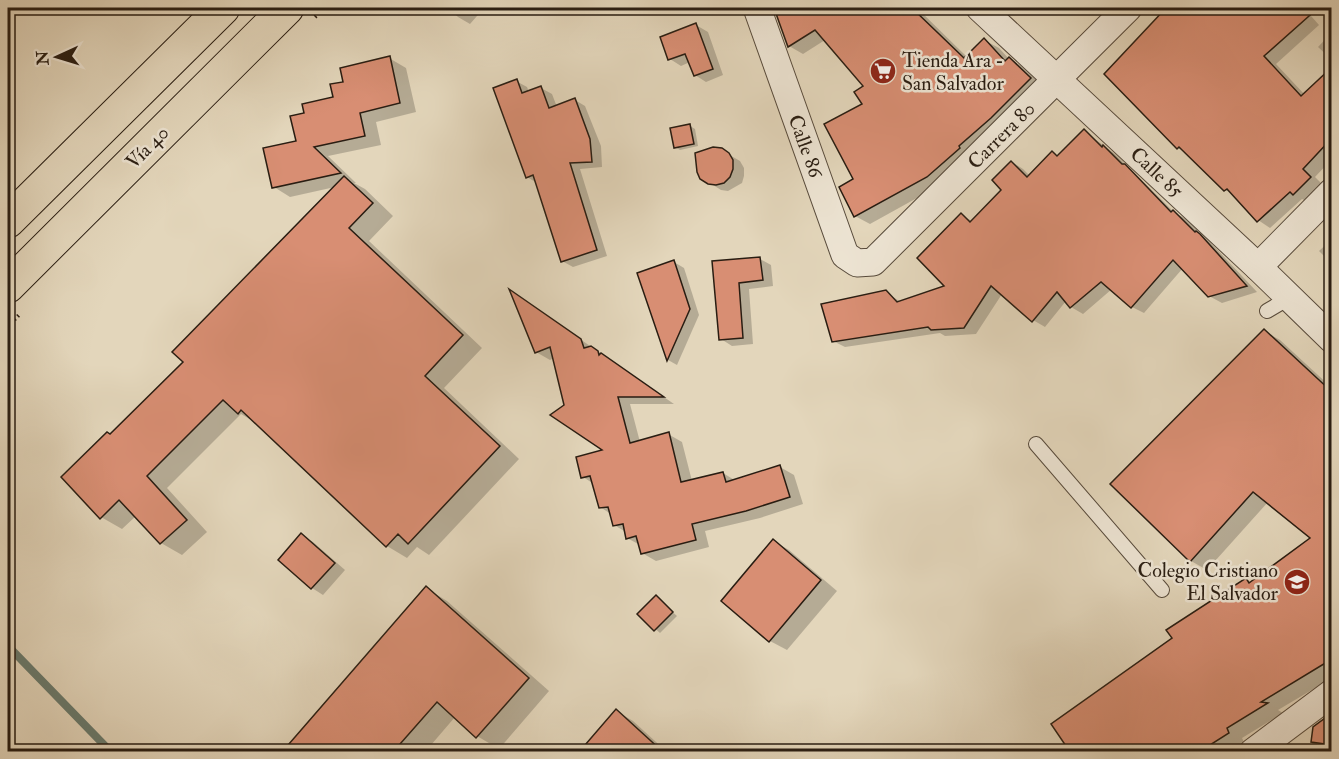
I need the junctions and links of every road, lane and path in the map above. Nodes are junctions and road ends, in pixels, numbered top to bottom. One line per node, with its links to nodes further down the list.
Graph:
1 (223, 8): 8 (highway)
2 (286, 8): 11 (highway, Vía 40)
3 (757, 8): 9 (street, Calle 86)
4 (980, 8): 6 (street, Calle 85)
5 (1128, 8): 6 (street, Carrera 80)
6 (1056, 79): 9 (street, Carrera 80); 10 (street, Calle 85)
7 (1332, 192): 10 (street)
8 (8, 221)
9 (873, 262)
10 (1258, 267): 12 (street, Calle 85)
11 (8, 286)
12 (1332, 339)
13 (1036, 444): 14 (lane)
14 (1162, 590)
15 (1332, 693): 16 (street)
16 (1253, 752)

